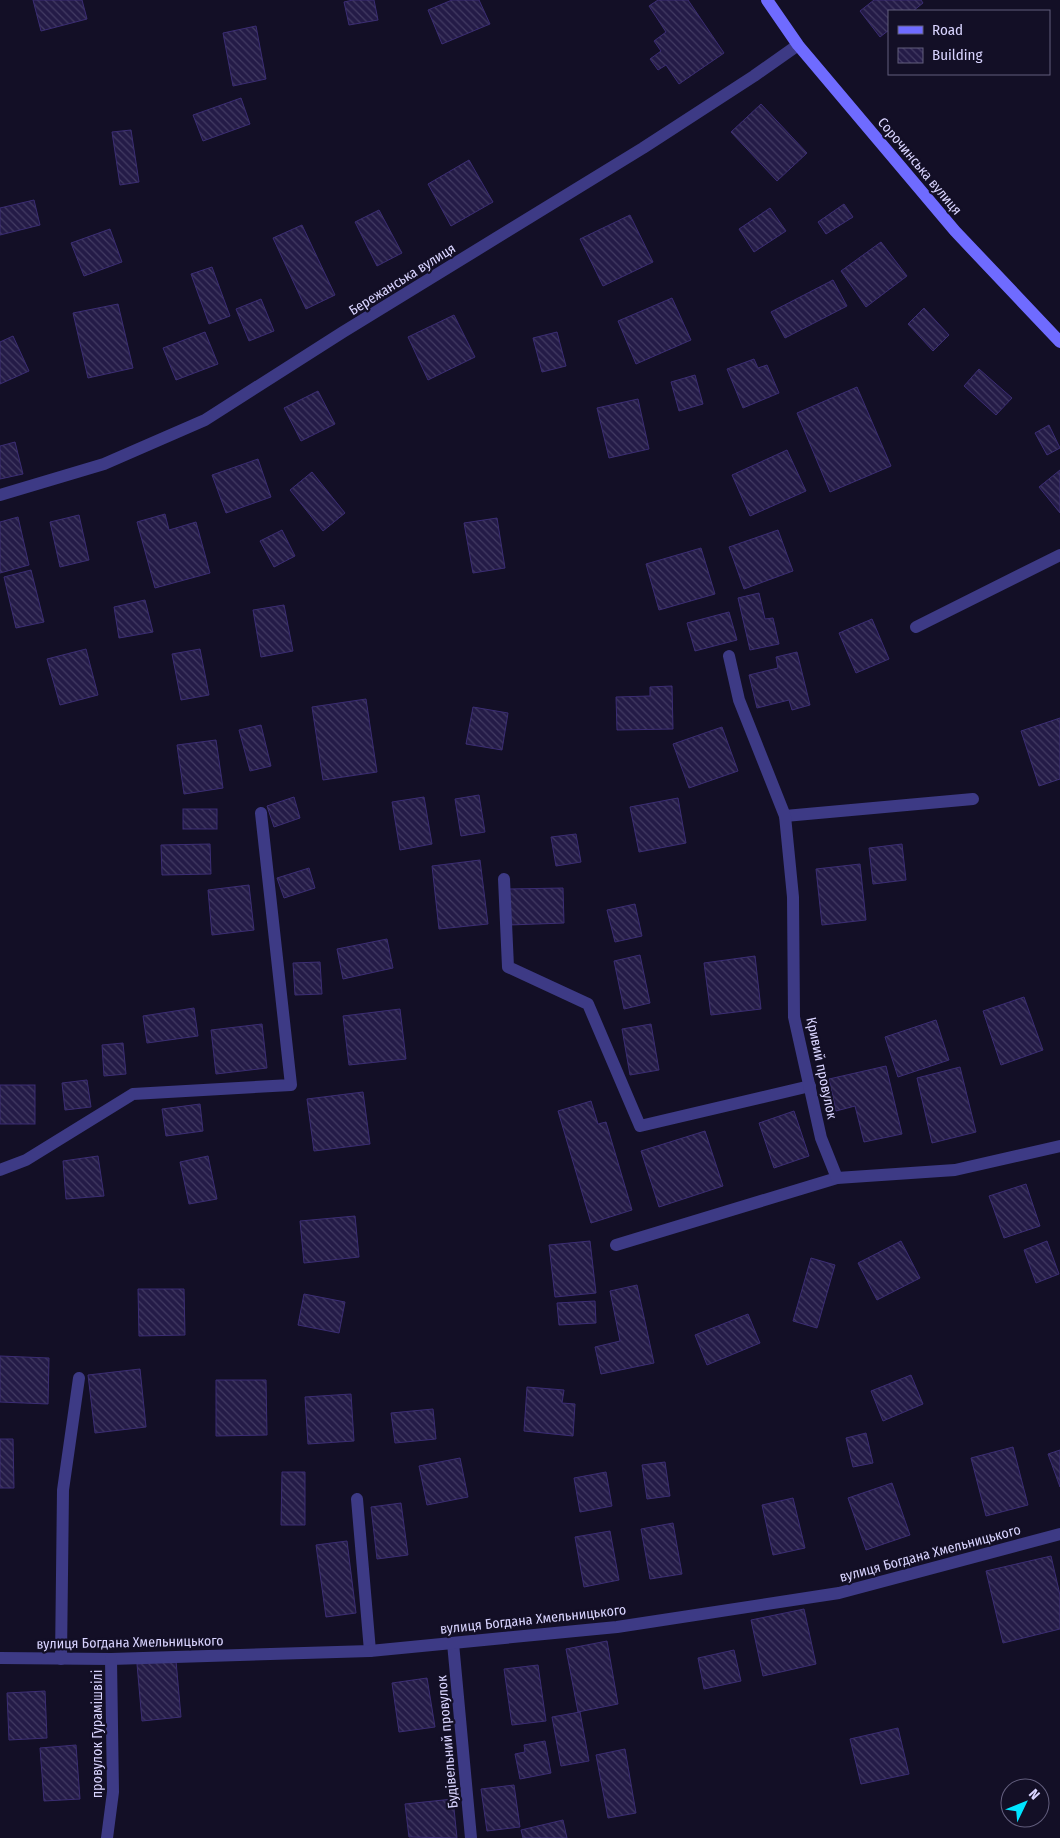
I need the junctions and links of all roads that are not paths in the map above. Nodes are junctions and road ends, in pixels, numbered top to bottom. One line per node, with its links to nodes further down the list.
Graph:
1 (770, 1): 2 (main road, Сорочинська вулиця)
2 (798, 46): 3 (main road, Сорочинська вулиця); 4 (street, Бережанська вулиця)
3 (1060, 342)
4 (0, 495)
5 (1060, 555): 6 (street)
6 (916, 627)
7 (729, 656): 10 (street, Кривий провулок)
8 (973, 799): 10 (street)
9 (261, 812): 14 (street)
10 (785, 816): 12 (street, Кривий провулок)
11 (504, 879): 12 (street)
12 (810, 1086): 15 (street, Кривий провулок)
13 (1060, 1146): 15 (street)
14 (0, 1170)
15 (837, 1178): 16 (street)
16 (616, 1245)
17 (79, 1378): 23 (street)
18 (358, 1499): 21 (street)
19 (1060, 1534): 20 (street, вулиця Богдана Хмельницького)
20 (452, 1643): 21 (street, вулиця Богдана Хмельницького); 26 (street, Будівельний провулок)
21 (370, 1651): 24 (street, вулиця Богдана Хмельницького)
22 (0, 1658): 23 (street, вулиця Богдана Хмельницького)
23 (60, 1659): 24 (street, вулиця Богдана Хмельницького)
24 (111, 1659): 25 (street, провулок Гурамішвілі)
25 (107, 1838)
26 (470, 1838)

